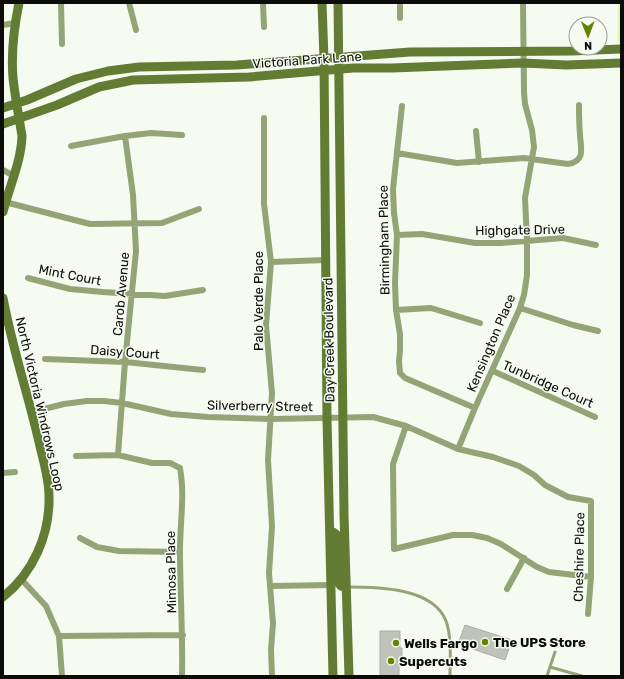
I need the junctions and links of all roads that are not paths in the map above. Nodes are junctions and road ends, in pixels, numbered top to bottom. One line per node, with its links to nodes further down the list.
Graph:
1 (19, 3): 10 (street)
2 (61, 3): 14 (street)
3 (129, 3): 13 (street)
4 (263, 3): 12 (street)
5 (322, 3): 18 (street, Day Creek Boulevard)
6 (338, 3): 17 (street, Day Creek Boulevard)
7 (400, 3): 9 (street)
8 (523, 3): 16 (street, Kensington Place)
9 (400, 18)
10 (15, 23): 11 (street); 23 (street)
11 (3, 25)
12 (264, 27)
13 (136, 30)
14 (62, 44)
15 (621, 49): 16 (street, Victoria Park Lane)
16 (523, 51): 17 (street, Victoria Park Lane); 19 (street, Kensington Place)
17 (339, 58): 18 (street, Victoria Park Lane); 21 (street, Day Creek Boulevard)
18 (324, 59): 22 (street, Day Creek Boulevard); 23 (street, Victoria Park Lane)
19 (523, 63): 20 (street, Victoria Park Lane); 21 (street, Victoria Park Lane); 35 (street, Kensington Place)
20 (621, 63)
21 (339, 69): 22 (street, Victoria Park Lane); 65 (street, Day Creek Boulevard)
22 (323, 70): 28 (street, Victoria Park Lane); 46 (street, Day Creek Boulevard)
23 (17, 104): 26 (street, Victoria Park Lane); 28 (street)
24 (578, 105): 35 (street)
25 (402, 106): 34 (street, Birmingham Place)
26 (3, 108)
27 (264, 118): 47 (street, Palo Verde Place)
28 (20, 119): 29 (street, Victoria Park Lane); 38 (street)
29 (3, 124)
30 (476, 130): 36 (street)
31 (182, 135): 32 (street)
32 (125, 136): 33 (street); 42 (street, Carob Avenue)
33 (71, 146)
34 (398, 153): 36 (street); 43 (street, Birmingham Place)
35 (532, 159): 36 (street); 44 (street, Kensington Place)
36 (478, 162)
37 (3, 170): 38 (street)
38 (14, 176): 39 (street)
39 (5, 202): 41 (street); 42 (street)
40 (199, 209): 42 (street)
41 (3, 212)
42 (135, 224): 50 (street, Carob Avenue)
43 (397, 234): 44 (street, Highgate Drive); 53 (street, Birmingham Place)
44 (527, 241): 45 (street, Highgate Drive); 52 (street, Kensington Place)
45 (596, 245)
46 (325, 260): 47 (street); 64 (street, Day Creek Boulevard)
47 (271, 262): 66 (street, Palo Verde Place)
48 (28, 278): 50 (street, Mint Court)
49 (202, 290): 50 (street, Mint Court)
50 (132, 294): 57 (street, Carob Avenue)
51 (3, 298): 62 (street, North Victoria Windrows Loop)
52 (520, 308): 55 (street); 59 (street, Kensington Place)
53 (396, 310): 54 (street); 61 (street, Birmingham Place)
54 (480, 323)
55 (598, 331)
56 (45, 359): 57 (street, Daisy Court)
57 (125, 362): 58 (street, Daisy Court); 60 (street, Carob Avenue)
58 (203, 370)
59 (493, 370): 61 (street, Kensington Place); 63 (street, Tunbridge Court)
60 (122, 403): 62 (street, Silverberry Street); 66 (street, Silverberry Street); 69 (street, Carob Avenue)
61 (475, 408): 68 (street, Kensington Place)
62 (32, 412): 79 (street, North Victoria Windrows Loop)
63 (595, 417)
64 (327, 418): 65 (street, Silverberry Street); 66 (street, Silverberry Street); 74 (street, Day Creek Boulevard)
65 (343, 418): 67 (street, Silverberry Street); 82 (street, Day Creek Boulevard)
66 (271, 419): 81 (street, Palo Verde Place)
67 (406, 426): 68 (street, Silverberry Street); 77 (street)
68 (458, 449): 73 (street, Silverberry Street)
69 (118, 455): 70 (street); 76 (street, Mimosa Place)
70 (76, 456)
71 (15, 472): 72 (street)
72 (3, 473)
73 (592, 501): 78 (street, Cheshire Place)
74 (330, 528): 80 (street, Day Creek Boulevard); 82 (street)
75 (80, 538): 76 (street)
76 (180, 552): 86 (street, Mimosa Place)
77 (524, 558): 78 (street); 83 (street)
78 (591, 577): 85 (street, Cheshire Place)
79 (21, 579): 84 (street, North Victoria Windrows Loop); 87 (street)
80 (331, 584): 81 (street); 93 (street, Day Creek Boulevard)
81 (270, 586): 92 (street, Palo Verde Place)
82 (346, 587): 94 (street, Day Creek Boulevard); 95 (lane)
83 (507, 589)
84 (3, 597)
85 (588, 614)
86 (183, 635): 87 (street); 91 (street, Mimosa Place)
87 (59, 636): 90 (street)
88 (555, 652): 89 (lane)
89 (550, 667): 96 (lane); 97 (lane)
90 (62, 676)
91 (182, 676)
92 (272, 676)
93 (333, 676)
94 (349, 676)
95 (450, 676)
96 (547, 676)
97 (582, 676)

